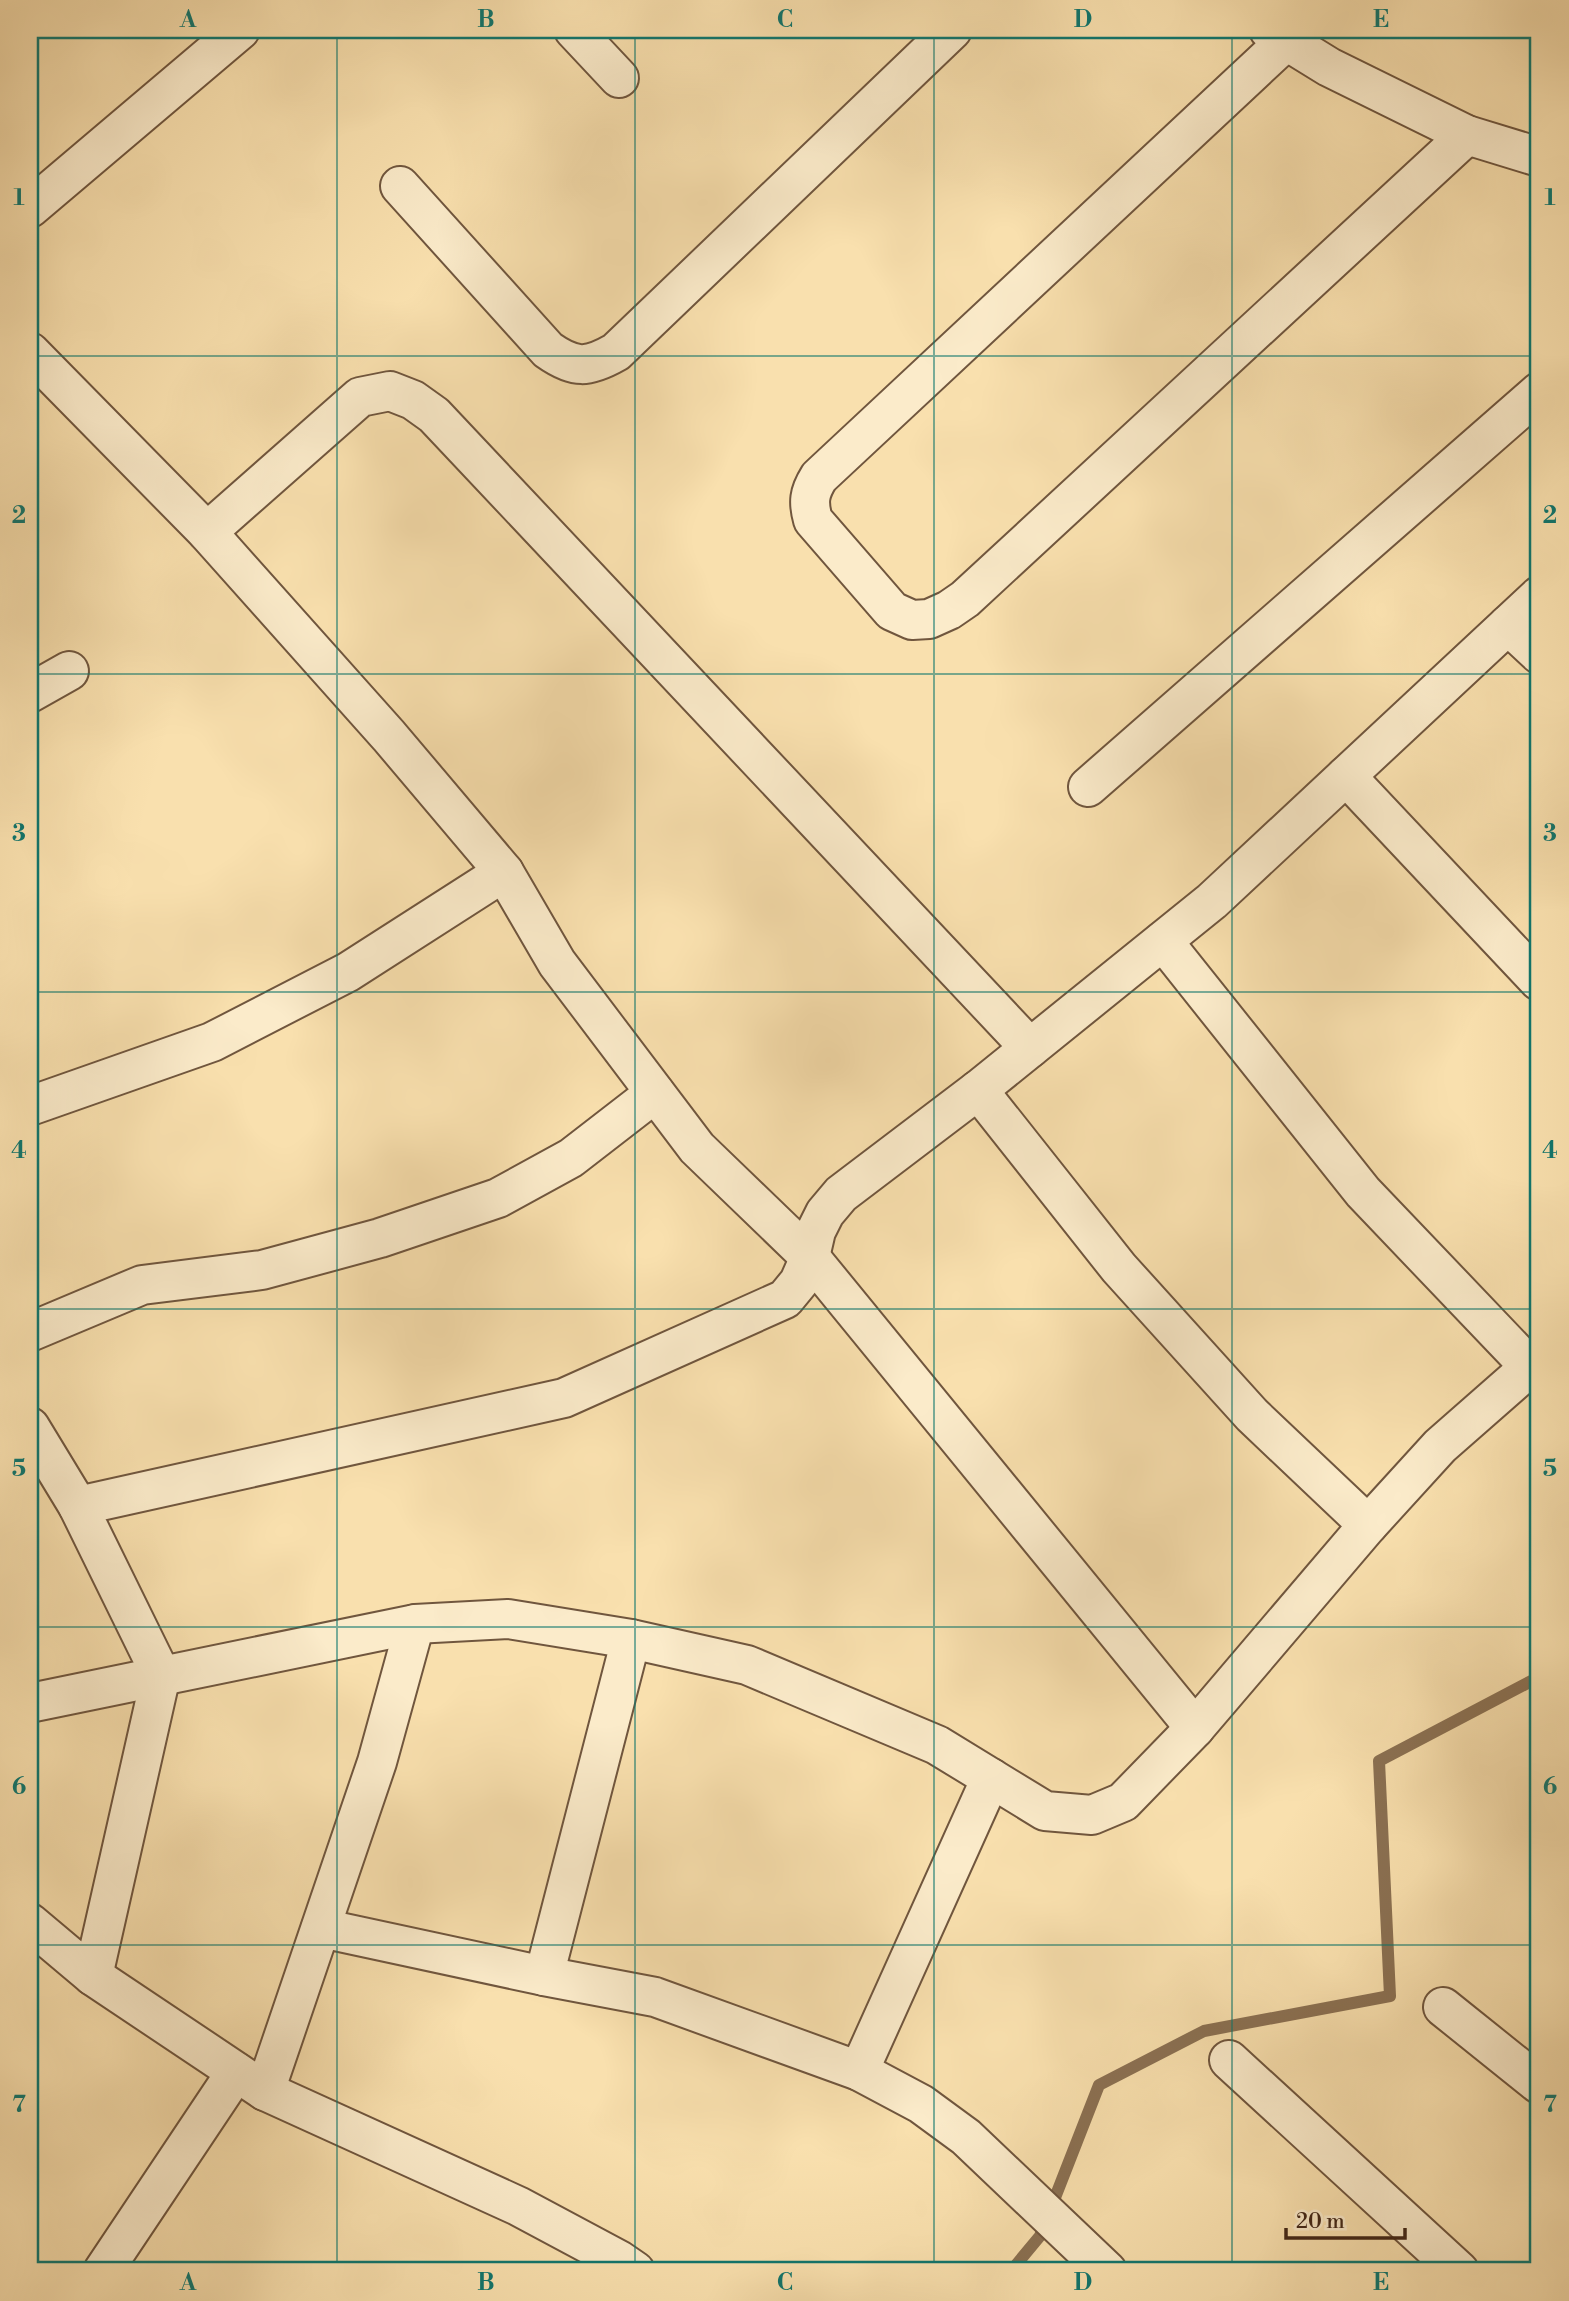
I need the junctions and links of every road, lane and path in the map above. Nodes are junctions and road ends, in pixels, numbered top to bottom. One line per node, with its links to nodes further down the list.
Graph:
1 (240, 30): 9 (street)
2 (573, 30): 5 (street)
3 (952, 30): 8 (street)
4 (1278, 35): 6 (street); 6 (street)
5 (619, 78)
6 (1467, 135): 7 (street)
7 (1539, 157)
8 (400, 186)
9 (30, 208)
10 (30, 352): 12 (street)
11 (1539, 392): 19 (street)
12 (207, 532): 20 (street); 23 (street)
13 (1539, 596): 14 (street)
14 (1508, 625): 15 (street); 18 (street)
15 (1539, 654)
16 (69, 670): 17 (street)
17 (30, 693)
18 (1346, 776): 21 (street); 22 (street)
19 (1088, 787)
20 (504, 872): 25 (street); 26 (street)
21 (1163, 941): 23 (street); 29 (street)
22 (1539, 981)
23 (1030, 1048): 24 (street)
24 (978, 1090): 27 (street); 32 (street)
25 (655, 1093): 27 (street); 28 (street)
26 (30, 1106)
27 (810, 1257): 31 (street); 37 (street)
28 (30, 1332)
29 (1535, 1363): 32 (street)
30 (30, 1427): 31 (street)
31 (78, 1506): 35 (street)
32 (1368, 1525): 37 (street)
33 (415, 1624): 34 (street); 35 (street); 40 (street)
34 (631, 1639): 38 (street); 42 (street)
35 (161, 1675): 36 (street); 41 (street)
36 (30, 1703)
37 (1195, 1728): 38 (street)
38 (991, 1778): 45 (street)
39 (30, 1923): 41 (street)
40 (321, 1928): 42 (street); 46 (street)
41 (93, 1976): 46 (street)
42 (544, 1976): 45 (street)
43 (1443, 2007): 47 (street)
44 (1229, 2060): 51 (street)
45 (859, 2071): 48 (street)
46 (250, 2081): 49 (street); 50 (street)
47 (1539, 2084)
48 (1095, 2259)
49 (103, 2271)
50 (635, 2271)
51 (1459, 2271)

